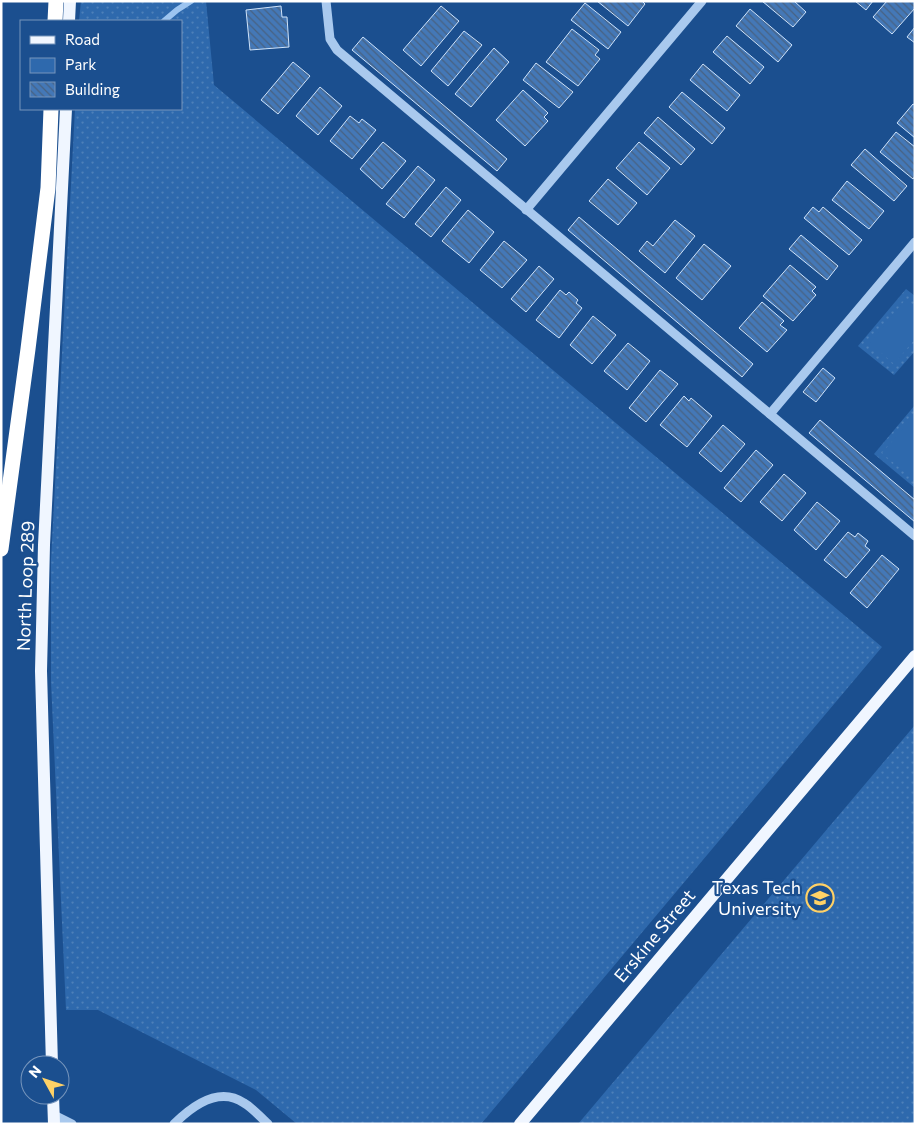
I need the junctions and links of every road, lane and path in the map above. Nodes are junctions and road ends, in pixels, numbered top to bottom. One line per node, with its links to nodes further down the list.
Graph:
1 (56, 1): 5 (highway)
2 (70, 1): 6 (main road)
3 (326, 1): 9 (lane)
4 (702, 1): 9 (lane)
5 (56, 20)
6 (70, 20)
7 (51, 110): 13 (highway)
8 (66, 110): 15 (main road, North Loop 289)
9 (526, 210): 11 (lane)
10 (915, 242): 11 (lane)
11 (770, 414): 12 (lane)
12 (915, 536)
13 (1, 549)
14 (915, 656): 21 (main road, Erskine Street)
15 (52, 1055)
16 (53, 1105): 17 (main road)
17 (54, 1119): 18 (lane)
18 (72, 1124)
19 (174, 1124): 20 (lane)
20 (268, 1124)
21 (520, 1124)

